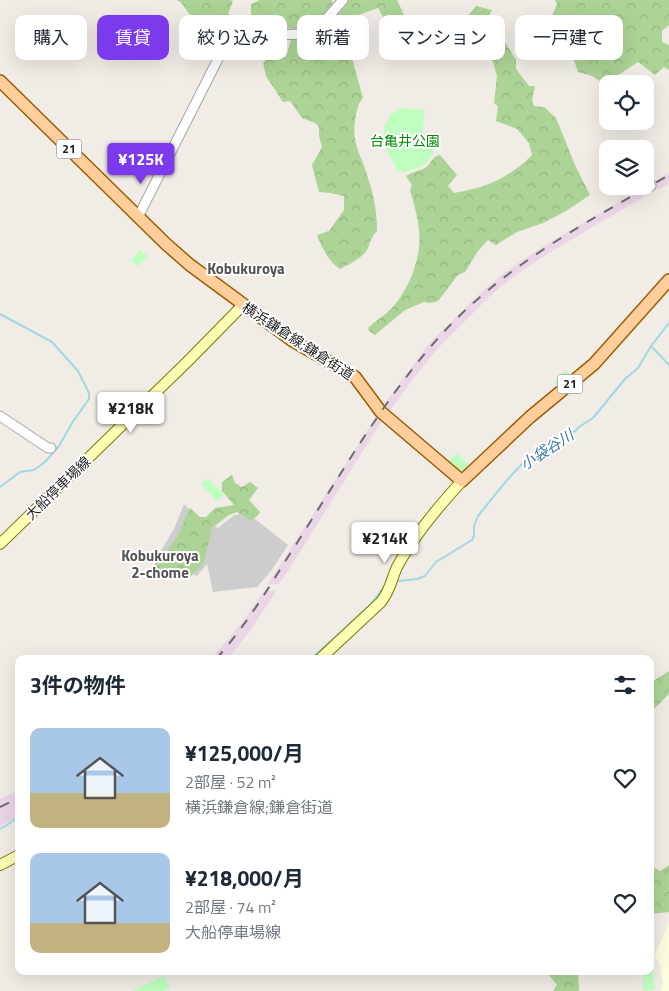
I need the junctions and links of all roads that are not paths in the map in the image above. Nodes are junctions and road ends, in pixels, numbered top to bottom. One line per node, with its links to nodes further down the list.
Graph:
1 (343, 0): 3 (street)
2 (0, 80): 3 (main road, 横浜鎌倉線;鎌倉街道 / 21)
3 (138, 218): 5 (main road, 横浜鎌倉線;鎌倉街道 / 21)
4 (669, 280): 8 (main road, 21)
5 (243, 305): 8 (main road, 横浜鎌倉線;鎌倉街道 / 21); 9 (main road, 大船停車場線)
6 (0, 416): 7 (street)
7 (51, 448)
8 (462, 481): 10 (main road)
9 (0, 544)
10 (324, 655)
11 (15, 857): 12 (main road)
12 (0, 865)

